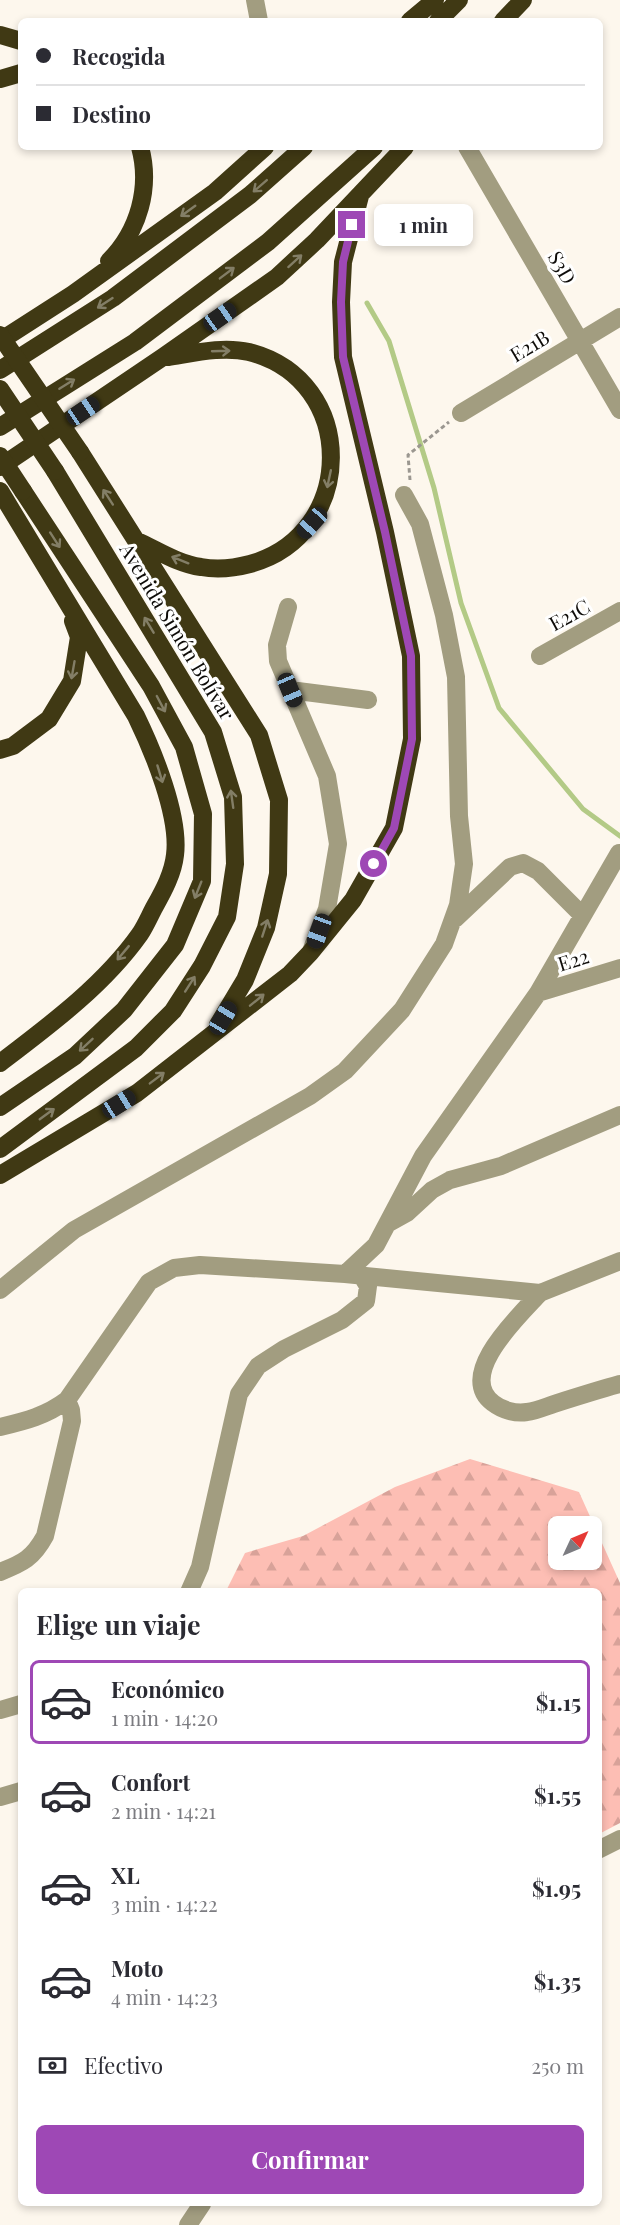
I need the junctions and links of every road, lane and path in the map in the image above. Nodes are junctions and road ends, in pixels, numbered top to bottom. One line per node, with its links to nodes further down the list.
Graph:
1 (255, 0): 5 (street)
2 (435, 0): 6 (highway)
3 (459, 0): 7 (highway)
4 (523, 0): 8 (highway)
5 (258, 18)
6 (414, 18)
7 (441, 18)
8 (506, 18)
9 (0, 35): 10 (highway)
10 (18, 40)
11 (18, 74): 12 (highway)
12 (0, 79)
13 (141, 150): 20 (highway)
14 (262, 150): 20 (highway, one-way to 20)
15 (301, 150): 26 (highway, one-way to 26)
16 (371, 150): 30 (highway, one-way to 16)
17 (402, 150): 19 (highway)
18 (469, 150): 23 (street, S3D)
19 (360, 196): 25 (highway, one-way to 19); 47 (highway)
20 (74, 294): 24 (highway)
21 (620, 316): 23 (street, E21B)
22 (0, 335): 36 (highway, one-way to 22, bridge)
23 (579, 340): 28 (street, S3D); 29 (street, E21B)
24 (0, 341)
25 (163, 357): 33 (highway); 36 (highway, one-way to 36)
26 (0, 370)
27 (0, 389): 54 (highway, Avenida Simón Bolívar, one-way to 27, bridge)
28 (620, 410)
29 (461, 412)
30 (0, 427)
31 (434, 434): 34 (path)
32 (0, 456): 52 (highway, one-way to 52, bridge)
33 (0, 467)
34 (404, 495): 46 (street)
35 (4, 497): 37 (highway)
36 (137, 541): 50 (highway, one-way to 36)
37 (62, 594): 43 (highway, one-way to 43); 51 (highway, one-way to 51)
38 (288, 607): 41 (street)
39 (620, 611): 40 (street, E21C)
40 (540, 656)
41 (290, 690): 42 (street); 47 (street)
42 (368, 700)
43 (0, 750)
44 (619, 853): 45 (street)
45 (582, 915): 46 (street); 49 (street)
46 (452, 921): 59 (street)
47 (310, 953): 50 (highway, one-way to 47)
48 (620, 968): 49 (street, E22)
49 (538, 993): 56 (street)
50 (211, 1036): 55 (highway, one-way to 50)
51 (0, 1063)
52 (0, 1107)
53 (620, 1115): 56 (street)
54 (0, 1149)
55 (0, 1175)
56 (389, 1223): 58 (street)
57 (620, 1261): 60 (street)
58 (354, 1275): 60 (street); 62 (street); 65 (street)
59 (0, 1290)
60 (540, 1293): 61 (street)
61 (620, 1383)
62 (67, 1400): 63 (street); 64 (street)
63 (0, 1427)
64 (0, 1572)
65 (191, 1588)
66 (18, 1705): 67 (street)
67 (0, 1710)
68 (18, 1792): 69 (street)
69 (0, 1797)
70 (620, 1839): 71 (street)
71 (602, 1848)
72 (201, 2206): 73 (street)
73 (188, 2225)

